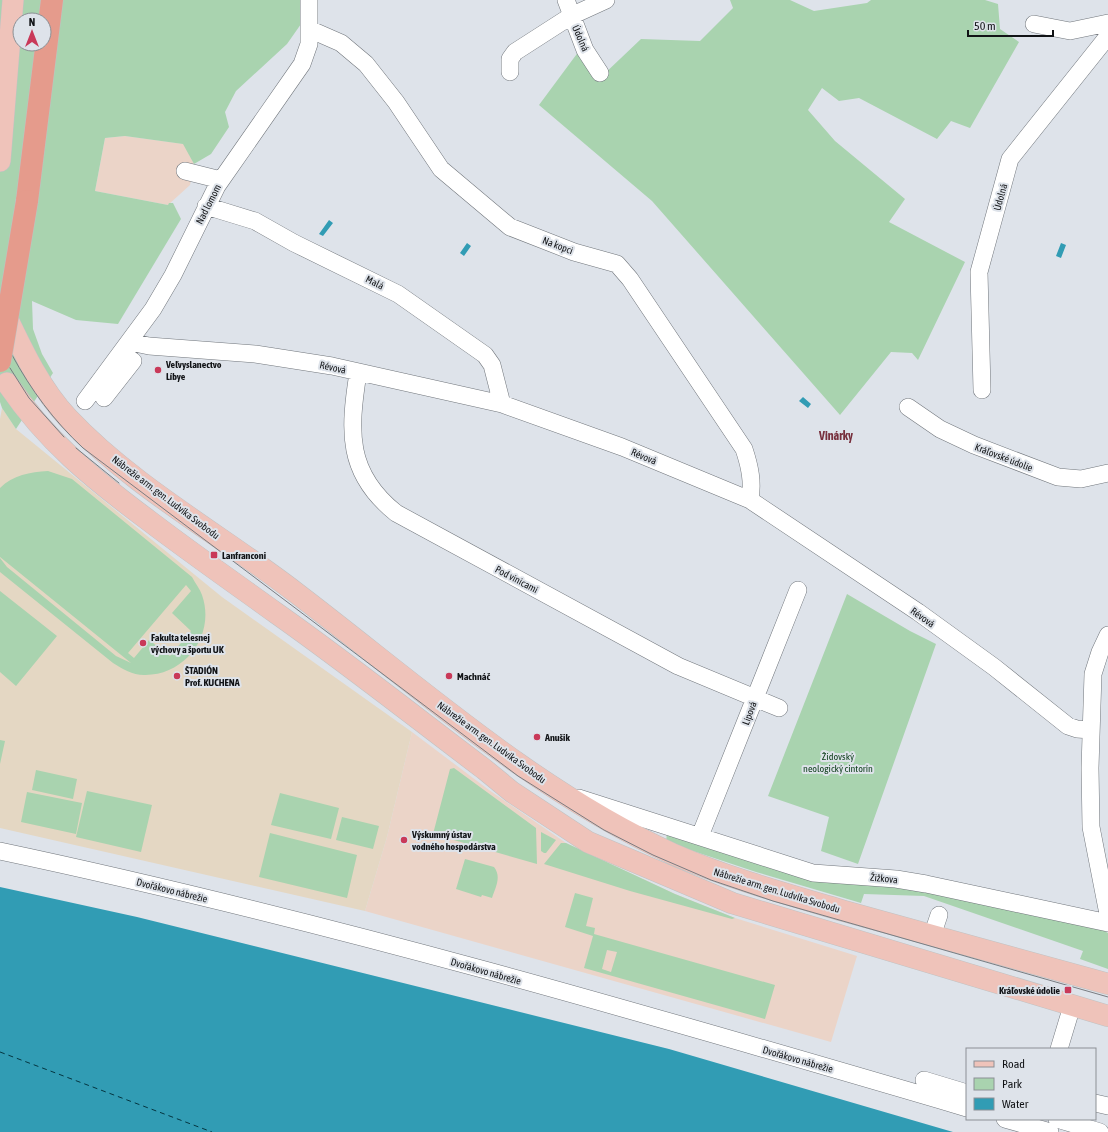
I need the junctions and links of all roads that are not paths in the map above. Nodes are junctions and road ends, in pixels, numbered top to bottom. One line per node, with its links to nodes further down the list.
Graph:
1 (14, 0): 16 (main road)
2 (43, 0): 7 (highway)
3 (52, 0): 8 (highway)
4 (309, 0): 11 (street, Nad lomom)
5 (606, 0): 6 (street)
6 (569, 8): 14 (street); 15 (street, Údolná)
7 (45, 12)
8 (50, 12)
9 (1108, 23): 10 (street)
10 (1034, 24)
11 (309, 29): 18 (street, Nad lomom); 31 (street, Na kopci)
12 (1108, 36): 25 (street, Údolná)
13 (46, 52): 22 (highway, bridge)
14 (510, 72)
15 (600, 73)
16 (0, 161)
17 (185, 171): 18 (street)
18 (221, 180): 19 (street, Nad lomom)
19 (206, 206): 21 (street, Nad lomom); 28 (street, Malá)
20 (0, 303): 37 (main road, Nábrežie arm. gen. Ludvíka Svobodu)
21 (126, 347): 23 (street, Révová); 26 (street); 27 (street, Nad lomom)
22 (0, 360)
23 (358, 373): 28 (street, Révová); 34 (street, Pod vinicami)
24 (7, 383): 42 (main road)
25 (982, 390)
26 (104, 398)
27 (84, 401)
28 (502, 404): 31 (street, Révová)
29 (908, 407): 30 (street, Kráľovské údolie)
30 (1108, 473)
31 (750, 500): 36 (street, Révová)
32 (798, 590): 34 (street, Lipová)
33 (1108, 635): 36 (street)
34 (754, 698): 35 (street, Pod vinicami); 39 (street, Lipová)
35 (779, 708)
36 (1091, 730): 43 (street)
37 (619, 817): 38 (street, Žižkova); 38 (street); 40 (main road, Nábrežie arm. gen. Ludvíka Svobodu); 42 (main road)
38 (656, 822): 39 (street, Žižkova); 40 (street)
39 (700, 836): 45 (street, Žižkova)
40 (654, 845): 46 (main road, Nábrežie arm. gen. Ludvíka Svobodu)
41 (0, 851): 55 (street, Dvořákovo nábrežie)
42 (611, 853): 48 (main road)
43 (1108, 914)
44 (939, 915): 46 (street)
45 (1108, 923)
46 (932, 936): 47 (main road, Nábrežie arm. gen. Ludvíka Svobodu)
47 (1108, 984)
48 (1072, 1006): 49 (main road); 50 (street)
49 (1108, 1016)
50 (1059, 1048)
51 (924, 1080): 52 (street)
52 (966, 1093)
53 (1096, 1102): 54 (street)
54 (1108, 1106)
55 (966, 1108)
56 (1008, 1120): 58 (street)
57 (1060, 1120): 59 (street)
58 (1050, 1132)
59 (1100, 1132)

